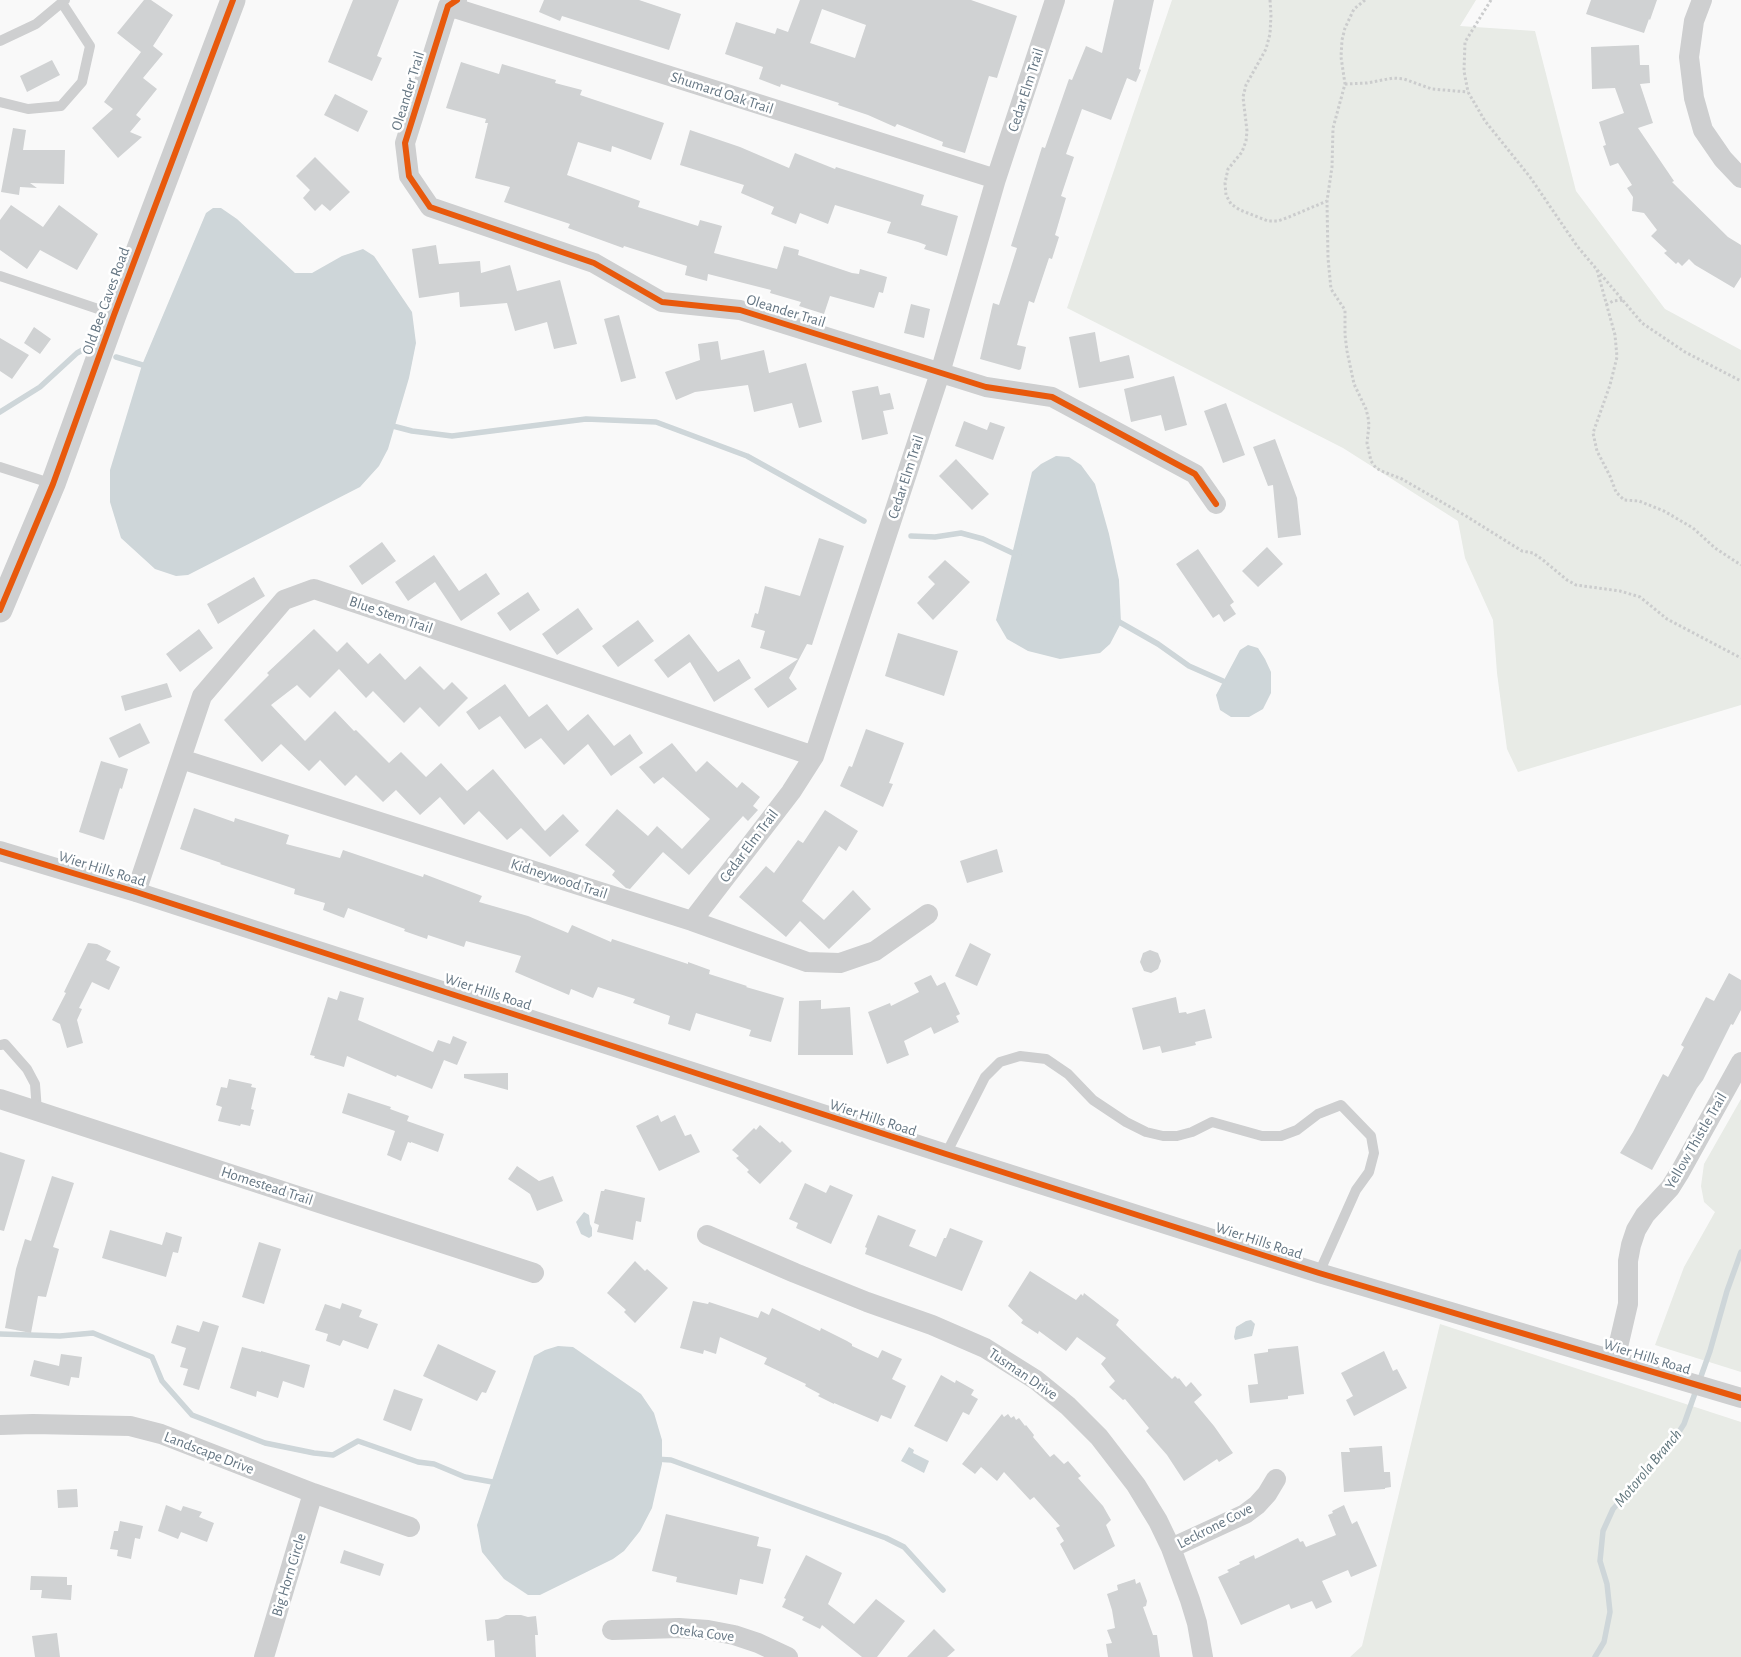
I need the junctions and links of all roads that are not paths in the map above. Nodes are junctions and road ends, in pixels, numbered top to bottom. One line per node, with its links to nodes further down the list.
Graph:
1 (233, 0): 11 (street, Old Bee Caves Road)
2 (1055, 0): 9 (street, Cedar Elm Trail)
3 (1702, 0): 8 (street)
4 (64, 1): 6 (lane); 7 (lane)
5 (453, 3): 9 (street, Shumard Oak Trail); 12 (street, Oleander Trail)
6 (0, 41)
7 (0, 102)
8 (1741, 178)
9 (996, 179): 12 (street, Cedar Elm Trail)
10 (0, 276): 11 (lane)
11 (114, 315): 14 (street, Old Bee Caves Road)
12 (940, 373): 15 (street, Oleander Trail); 17 (street, Cedar Elm Trail)
13 (0, 467): 14 (lane)
14 (52, 484): 16 (street, Old Bee Caves Road)
15 (1216, 504)
16 (0, 610)
17 (814, 756): 18 (street, Blue Stem Trail); 22 (street, Cedar Elm Trail)
18 (182, 759): 20 (street, Blue Stem Trail); 22 (street, Kidneywood Trail)
19 (0, 851): 20 (street, Wier Hills Road)
20 (136, 892): 27 (street, Wier Hills Road)
21 (928, 914): 22 (street, Kidneywood Trail)
22 (692, 921)
23 (0, 1045): 26 (lane)
24 (1741, 1062): 31 (street, Yellow Thistle Trail)
25 (0, 1099): 26 (street, Homestead Trail)
26 (37, 1111): 29 (street, Homestead Trail)
27 (946, 1154): 30 (street, Wier Hills Road); 30 (lane)
28 (707, 1235): 37 (street, Tusman Drive)
29 (534, 1273)
30 (1319, 1273): 31 (street, Wier Hills Road)
31 (1615, 1360): 32 (street, Wier Hills Road)
32 (1741, 1398)
33 (0, 1425): 35 (street, Landscape Drive)
34 (1276, 1479): 37 (street, Leckrone Cove)
35 (313, 1493): 36 (street, Landscape Drive); 39 (street, Big Horn Circle)
36 (410, 1527)
37 (1171, 1548): 41 (street, Tusman Drive)
38 (612, 1630): 40 (street, Oteka Cove)
39 (264, 1657)
40 (788, 1657)
41 (1203, 1657)

